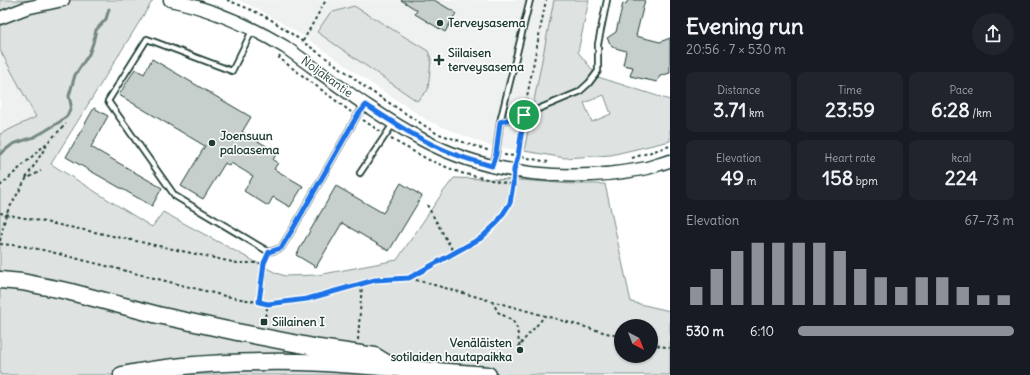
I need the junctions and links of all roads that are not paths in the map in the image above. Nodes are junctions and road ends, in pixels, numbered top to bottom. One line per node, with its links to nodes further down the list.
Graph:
1 (63, 0): 5 (main road)
2 (530, 0): 8 (lane)
3 (607, 0): 8 (lane)
4 (177, 1): 6 (main road, Noljakantie)
5 (0, 18)
6 (253, 30): 7 (main road, Noljakantie); 7 (lane)
7 (366, 105): 9 (main road, Noljakantie)
8 (500, 122): 11 (lane)
9 (394, 123): 11 (main road, Noljakantie); 12 (lane)
10 (670, 161): 11 (main road, Noljakantie)
11 (492, 166)
12 (360, 173)
13 (0, 280): 14 (highway)
14 (393, 367): 15 (highway); 16 (highway)
15 (122, 375)
16 (488, 375)

